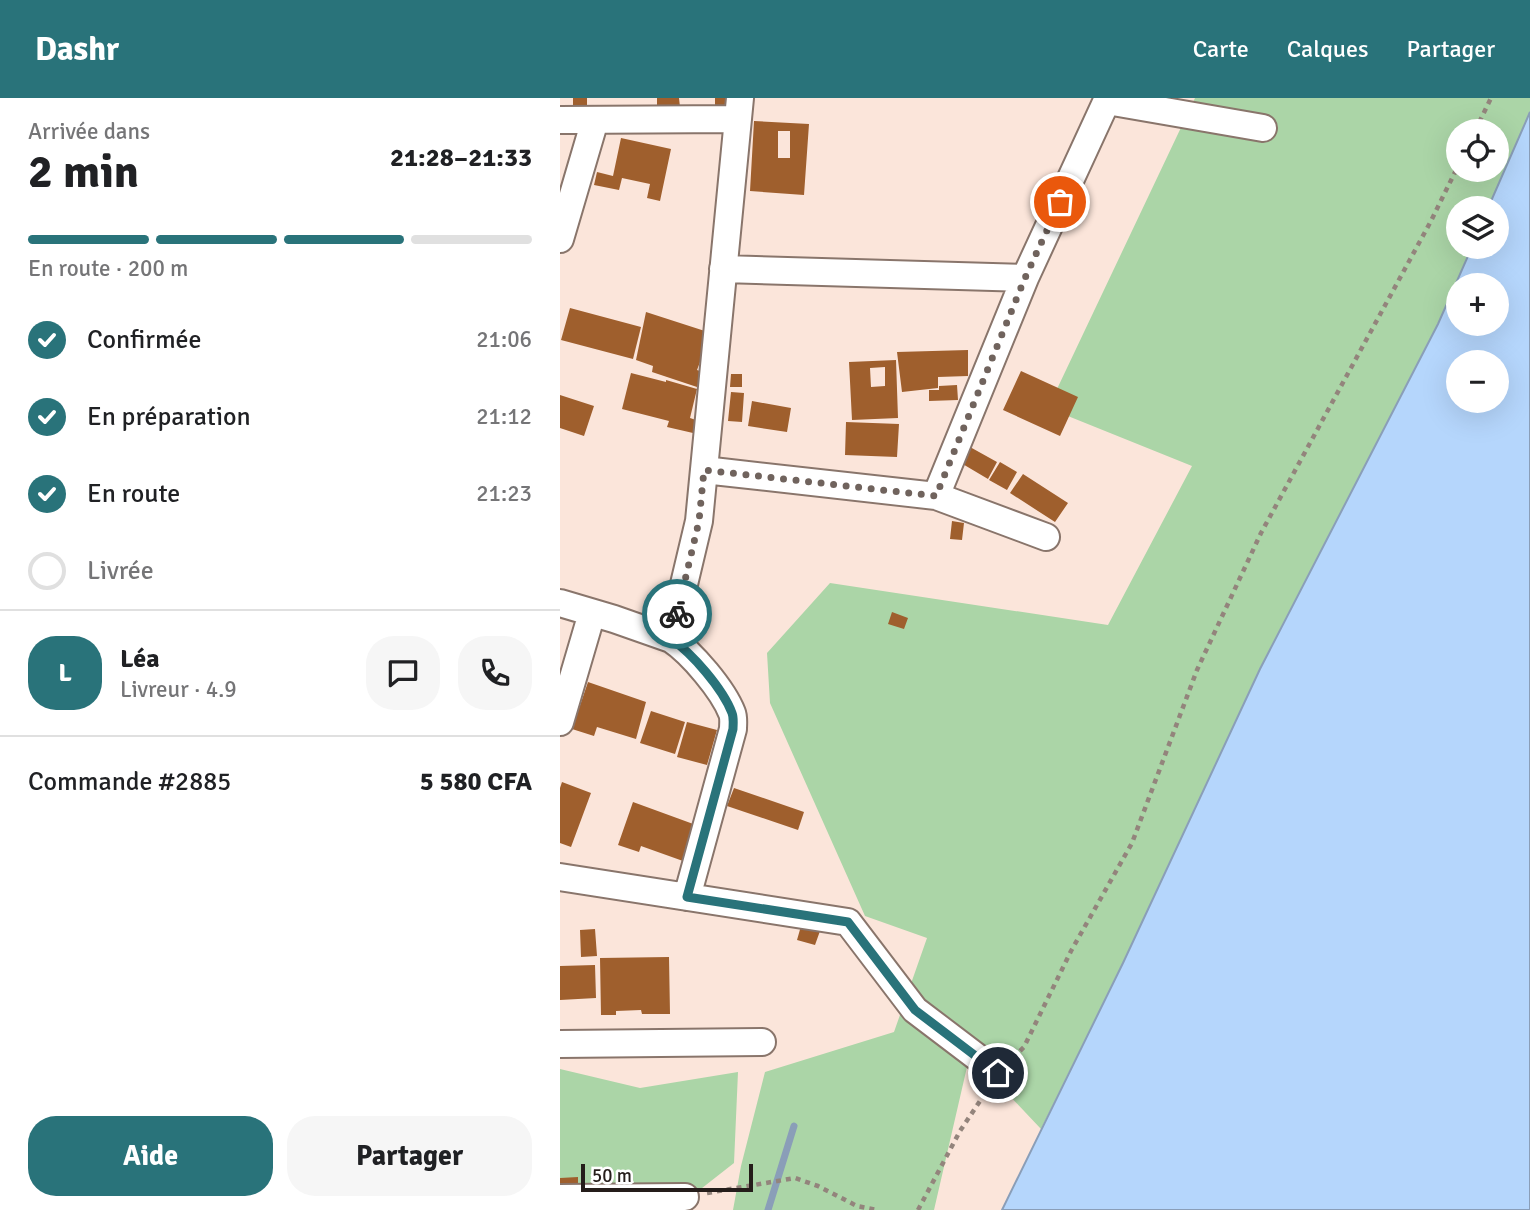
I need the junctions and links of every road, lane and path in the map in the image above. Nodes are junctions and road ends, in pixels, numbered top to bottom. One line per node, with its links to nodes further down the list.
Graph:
1 (1491, 98): 4 (path)
2 (1107, 99): 7 (street); 11 (street)
3 (739, 108): 6 (street); 10 (street)
4 (1481, 119)
5 (560, 120): 6 (street)
6 (595, 120): 9 (street)
7 (1263, 128)
8 (1450, 182): 23 (path)
9 (560, 239)
10 (723, 269): 11 (street); 12 (street)
11 (1025, 278): 13 (street)
12 (704, 470): 13 (street); 17 (street)
13 (936, 496): 14 (street)
14 (1046, 537)
15 (560, 603): 16 (street)
16 (592, 612): 17 (street); 18 (street)
17 (671, 639): 20 (street)
18 (560, 722)
19 (560, 877): 20 (street)
20 (687, 897): 23 (street)
21 (762, 1041): 22 (street)
22 (560, 1044)
23 (998, 1073): 27 (path)
24 (685, 1197): 25 (street); 26 (path)
25 (560, 1198)
26 (877, 1210)
27 (918, 1210)

